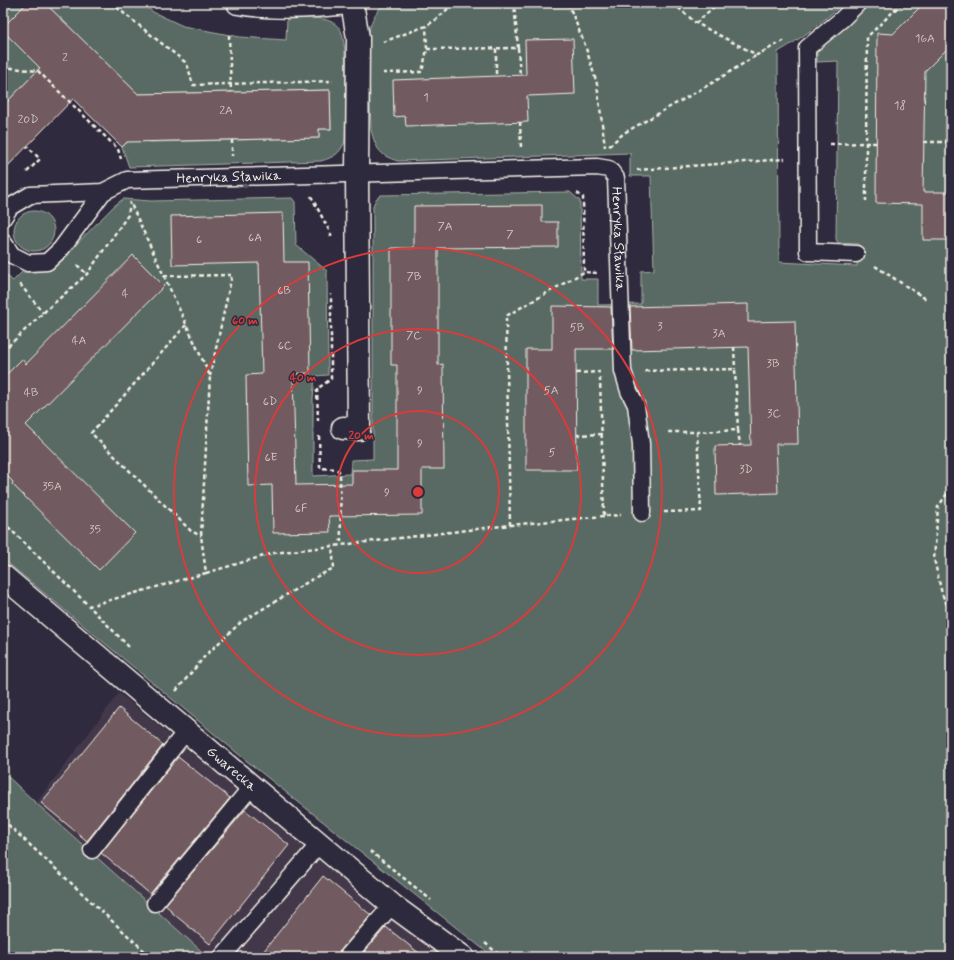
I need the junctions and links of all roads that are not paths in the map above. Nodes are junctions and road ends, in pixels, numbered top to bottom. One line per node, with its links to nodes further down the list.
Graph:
1 (238, 3): 2 (street)
2 (349, 3)
3 (352, 3): 5 (street)
4 (858, 3): 9 (lane)
5 (357, 175): 6 (lane, Henryka Sławika); 10 (street); 11 (lane, Henryka Sławika)
6 (103, 192): 7 (lane, Henryka Sławika); 8 (lane, Henryka Sławika)
7 (3, 218)
8 (3, 242)
9 (856, 254)
10 (343, 428)
11 (642, 513)
12 (3, 576): 13 (street, Gwarecka)
13 (187, 730): 14 (street, Gwarecka); 16 (lane)
14 (252, 786): 15 (street, Gwarecka); 17 (lane)
15 (320, 843): 18 (street, Gwarecka); 19 (lane)
16 (92, 850)
17 (155, 903)
18 (392, 905): 20 (lane); 21 (street, Gwarecka)
19 (222, 957)
20 (348, 957)
21 (463, 957)

